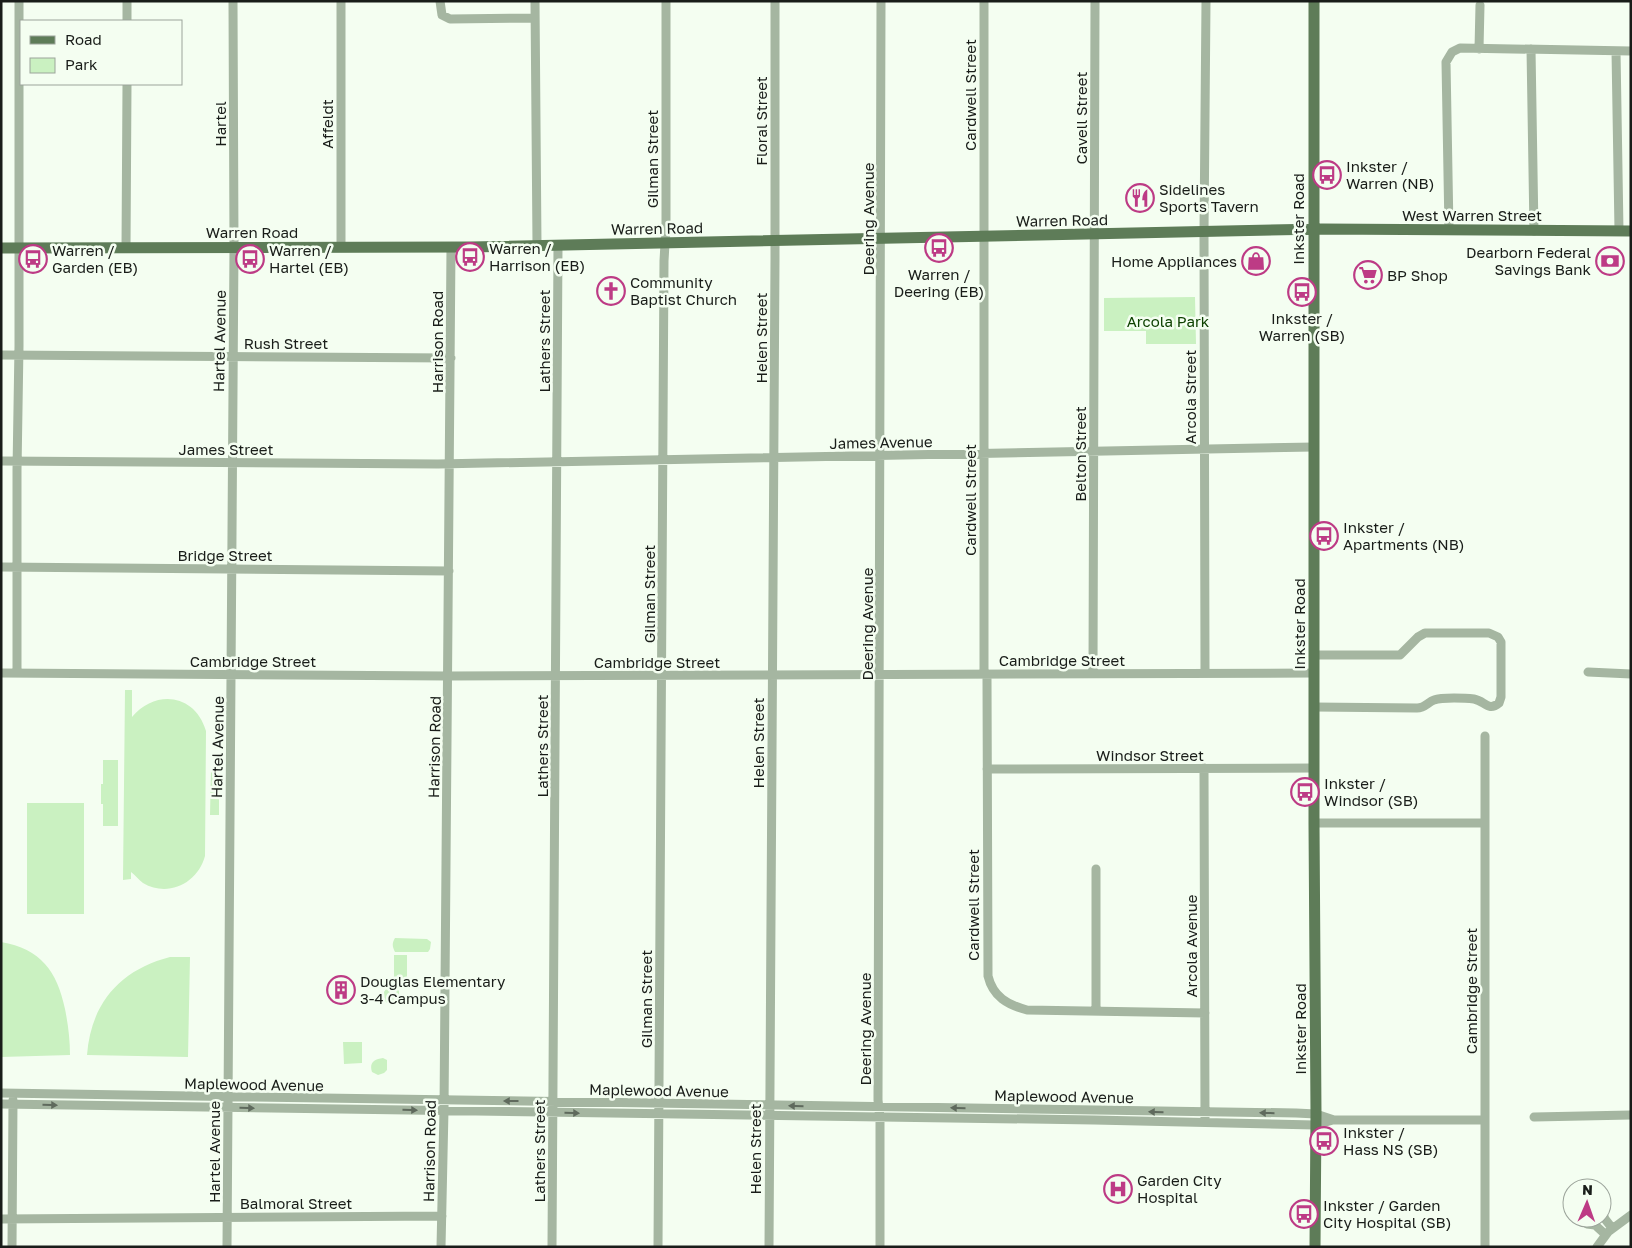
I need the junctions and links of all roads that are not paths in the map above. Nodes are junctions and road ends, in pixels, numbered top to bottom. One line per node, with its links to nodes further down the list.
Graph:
1 (19, 1): 38 (street)
2 (127, 1): 16 (street)
3 (233, 1): 35 (street, Hartel)
4 (341, 1): 34 (street, Affeldt)
5 (440, 1): 15 (street)
6 (535, 1): 15 (street)
7 (666, 1): 31 (street, Gilman Street)
8 (775, 1): 30 (street, Floral Street)
9 (882, 1): 29 (street, Deering Avenue)
10 (984, 1): 28 (street, Cardwell Street)
11 (1095, 1): 27 (street, Cavell Street)
12 (1206, 1): 26 (street, Arcola Street)
13 (1314, 1): 22 (main road, Inkster Road)
14 (1480, 5): 17 (street)
15 (535, 18): 32 (street)
16 (127, 20)
17 (1479, 49): 18 (street); 23 (street)
18 (1531, 50): 19 (street); 24 (street)
19 (1616, 51): 20 (street); 25 (street)
20 (1631, 51)
21 (127, 85): 39 (street)
22 (1313, 230): 23 (main road, West Warren Street); 26 (main road, Warren Road); 44 (main road, Inkster Road)
23 (1449, 230): 24 (main road, West Warren Street)
24 (1534, 231): 25 (main road, West Warren Street)
25 (1625, 231)
26 (1204, 232): 27 (main road, Warren Road); 45 (street, Arcola Street)
27 (1095, 234): 28 (main road, Warren Road); 46 (street, Belton Street)
28 (983, 236): 29 (main road, Warren Road); 47 (street, Cardwell Street)
29 (882, 238): 30 (main road, Warren Road); 48 (street, Deering Avenue)
30 (775, 240): 31 (main road, Warren Road); 49 (street, Helen Street)
31 (664, 242): 33 (main road, Warren Road); 50 (street, Gilman Street)
32 (537, 245): 33 (main road, Warren Road); 36 (main road, Warren Road)
33 (558, 245): 53 (street, Lathers Street)
34 (341, 246): 35 (main road, Warren Road); 36 (main road, Warren Road)
35 (234, 247): 39 (main road, Warren Road); 42 (street, Hartel Avenue)
36 (452, 247): 43 (street, Harrison Road)
37 (1, 248): 38 (main road, Warren Road)
38 (19, 248): 39 (main road, Warren Road); 41 (street)
39 (126, 248)
40 (1, 355): 41 (street, Rush Street)
41 (19, 355): 42 (street, Rush Street); 52 (street)
42 (232, 357): 43 (street, Rush Street); 54 (street, Hartel Avenue)
43 (451, 358): 55 (street, Harrison Road)
44 (1314, 447): 45 (street, James Avenue); 60 (main road, Inkster Road)
45 (1204, 450): 46 (street, James Avenue); 63 (street, Arcola Street)
46 (1094, 452): 47 (street, James Avenue); 67 (street, Belton Street)
47 (984, 453): 48 (street, James Avenue); 66 (street, Cardwell Street)
48 (881, 456): 49 (street, James Avenue); 71 (street, Deering Avenue)
49 (774, 458): 50 (street, James Avenue); 70 (street, Helen Street)
50 (663, 460): 53 (street, James Avenue); 74 (street, Gilman Street)
51 (1, 461): 52 (street, James Street)
52 (17, 462): 54 (street, James Street); 57 (street)
53 (557, 462): 55 (street, James Avenue); 73 (street, Lathers Street)
54 (232, 463): 55 (street, James Street); 58 (street, Hartel Avenue)
55 (450, 464): 59 (street, Harrison Road)
56 (1, 567): 57 (street, Bridge Street)
57 (18, 567): 58 (street, Bridge Street); 65 (street)
58 (231, 569): 59 (street, Bridge Street); 69 (street, Hartel Avenue)
59 (449, 570): 72 (street, Harrison Road)
60 (1314, 655): 64 (main road, Inkster Road); 75 (street)
61 (1588, 672): 68 (street)
62 (1, 673): 65 (street, Cambridge Street)
63 (1206, 673): 64 (street, Cambridge Street); 67 (street, Cambridge Street)
64 (1314, 673): 75 (main road, Inkster Road)
65 (17, 674): 69 (street, Cambridge Street)
66 (985, 674): 67 (street, Cambridge Street); 71 (street, Cambridge Street); 79 (street, Cardwell Street)
67 (1094, 674)
68 (1631, 674)
69 (231, 675): 72 (street, Cambridge Street); 89 (street, Hartel Avenue)
70 (772, 675): 71 (street, Cambridge Street); 74 (street, Cambridge Street); 94 (street, Helen Street)
71 (880, 675): 98 (street, Deering Avenue)
72 (448, 676): 73 (street, Cambridge Street); 97 (street, Harrison Road)
73 (556, 676): 74 (street, Cambridge Street); 90 (street, Lathers Street)
74 (662, 676): 91 (street, Gilman Street)
75 (1314, 707): 78 (main road, Inkster Road)
76 (1484, 736): 81 (street, Cambridge Street)
77 (1204, 768): 78 (street, Windsor Street); 79 (street, Windsor Street); 84 (street, Arcola Avenue)
78 (1314, 768): 80 (main road, Inkster Road)
79 (987, 770): 83 (street, Cardwell Street)
80 (1314, 823): 81 (street); 109 (main road, Inkster Road)
81 (1485, 823): 110 (street, Cambridge Street)
82 (1096, 869): 83 (street)
83 (1096, 1011): 84 (street)
84 (1205, 1013): 101 (street, Arcola Avenue)
85 (1, 1093): 86 (street, Maplewood Avenue)
86 (13, 1093): 87 (street, Maplewood Avenue); 93 (street)
87 (91, 1094): 88 (street, Maplewood Avenue); 95 (street)
88 (159, 1095): 89 (street, Maplewood Avenue); 96 (street)
89 (228, 1096): 97 (street, Maplewood Avenue); 99 (street, Hartel Avenue)
90 (553, 1102): 91 (street, Maplewood Avenue); 97 (street, Maplewood Avenue, one-way to 97); 100 (street, Lathers Street)
91 (659, 1103): 94 (street, Maplewood Avenue); 102 (street, Gilman Street)
92 (1, 1104): 93 (street, Maplewood Avenue)
93 (13, 1104): 95 (street, Maplewood Avenue, one-way to 95); 116 (street)
94 (769, 1105): 98 (street, Maplewood Avenue, one-way to 94); 106 (street, Helen Street)
95 (91, 1106): 96 (street, Maplewood Avenue)
96 (158, 1106): 99 (street, Maplewood Avenue)
97 (444, 1106): 99 (street, Maplewood Avenue, one-way to 97); 100 (street, Maplewood Avenue); 113 (street, Harrison Road)
98 (879, 1107): 103 (street, Maplewood Avenue, one-way to 98); 108 (street, Deering Avenue)
99 (228, 1108): 114 (street, Hartel Avenue)
100 (553, 1112): 102 (street, Maplewood Avenue, one-way to 102); 123 (street, Lathers Street)
101 (1205, 1112): 104 (street, Maplewood Avenue, one-way to 104); 109 (street, Maplewood Avenue, one-way to 101); 111 (street, Arcola Avenue)
102 (659, 1114): 106 (street, Maplewood Avenue); 124 (street, Gilman Street)
103 (983, 1114): 104 (street, Maplewood Avenue); 108 (street, Maplewood Avenue)
104 (1094, 1115): 111 (street, Maplewood Avenue)
105 (1631, 1115): 107 (street)
106 (769, 1116): 108 (street, Maplewood Avenue); 125 (street, Helen Street)
107 (1534, 1117)
108 (880, 1118): 126 (street, Deering Avenue)
109 (1316, 1120): 110 (street); 111 (street, Maplewood Avenue); 127 (main road, Inkster Road)
110 (1485, 1120): 128 (street, Cambridge Street)
111 (1205, 1123)
112 (1631, 1215): 119 (street)
113 (442, 1216): 114 (street, Balmoral Street); 122 (street, Harrison Road)
114 (227, 1217): 116 (street, Balmoral Street); 121 (street, Hartel Avenue)
115 (1, 1219): 116 (street, Balmoral Street)
116 (12, 1219): 120 (street)
117 (1601, 1228): 119 (street)
118 (1608, 1228): 119 (street)
119 (1609, 1231): 129 (street)
120 (12, 1247)
121 (227, 1247)
122 (442, 1247)
123 (552, 1247)
124 (658, 1247)
125 (769, 1247)
126 (880, 1247)
127 (1315, 1247)
128 (1485, 1247)
129 (1597, 1247)

